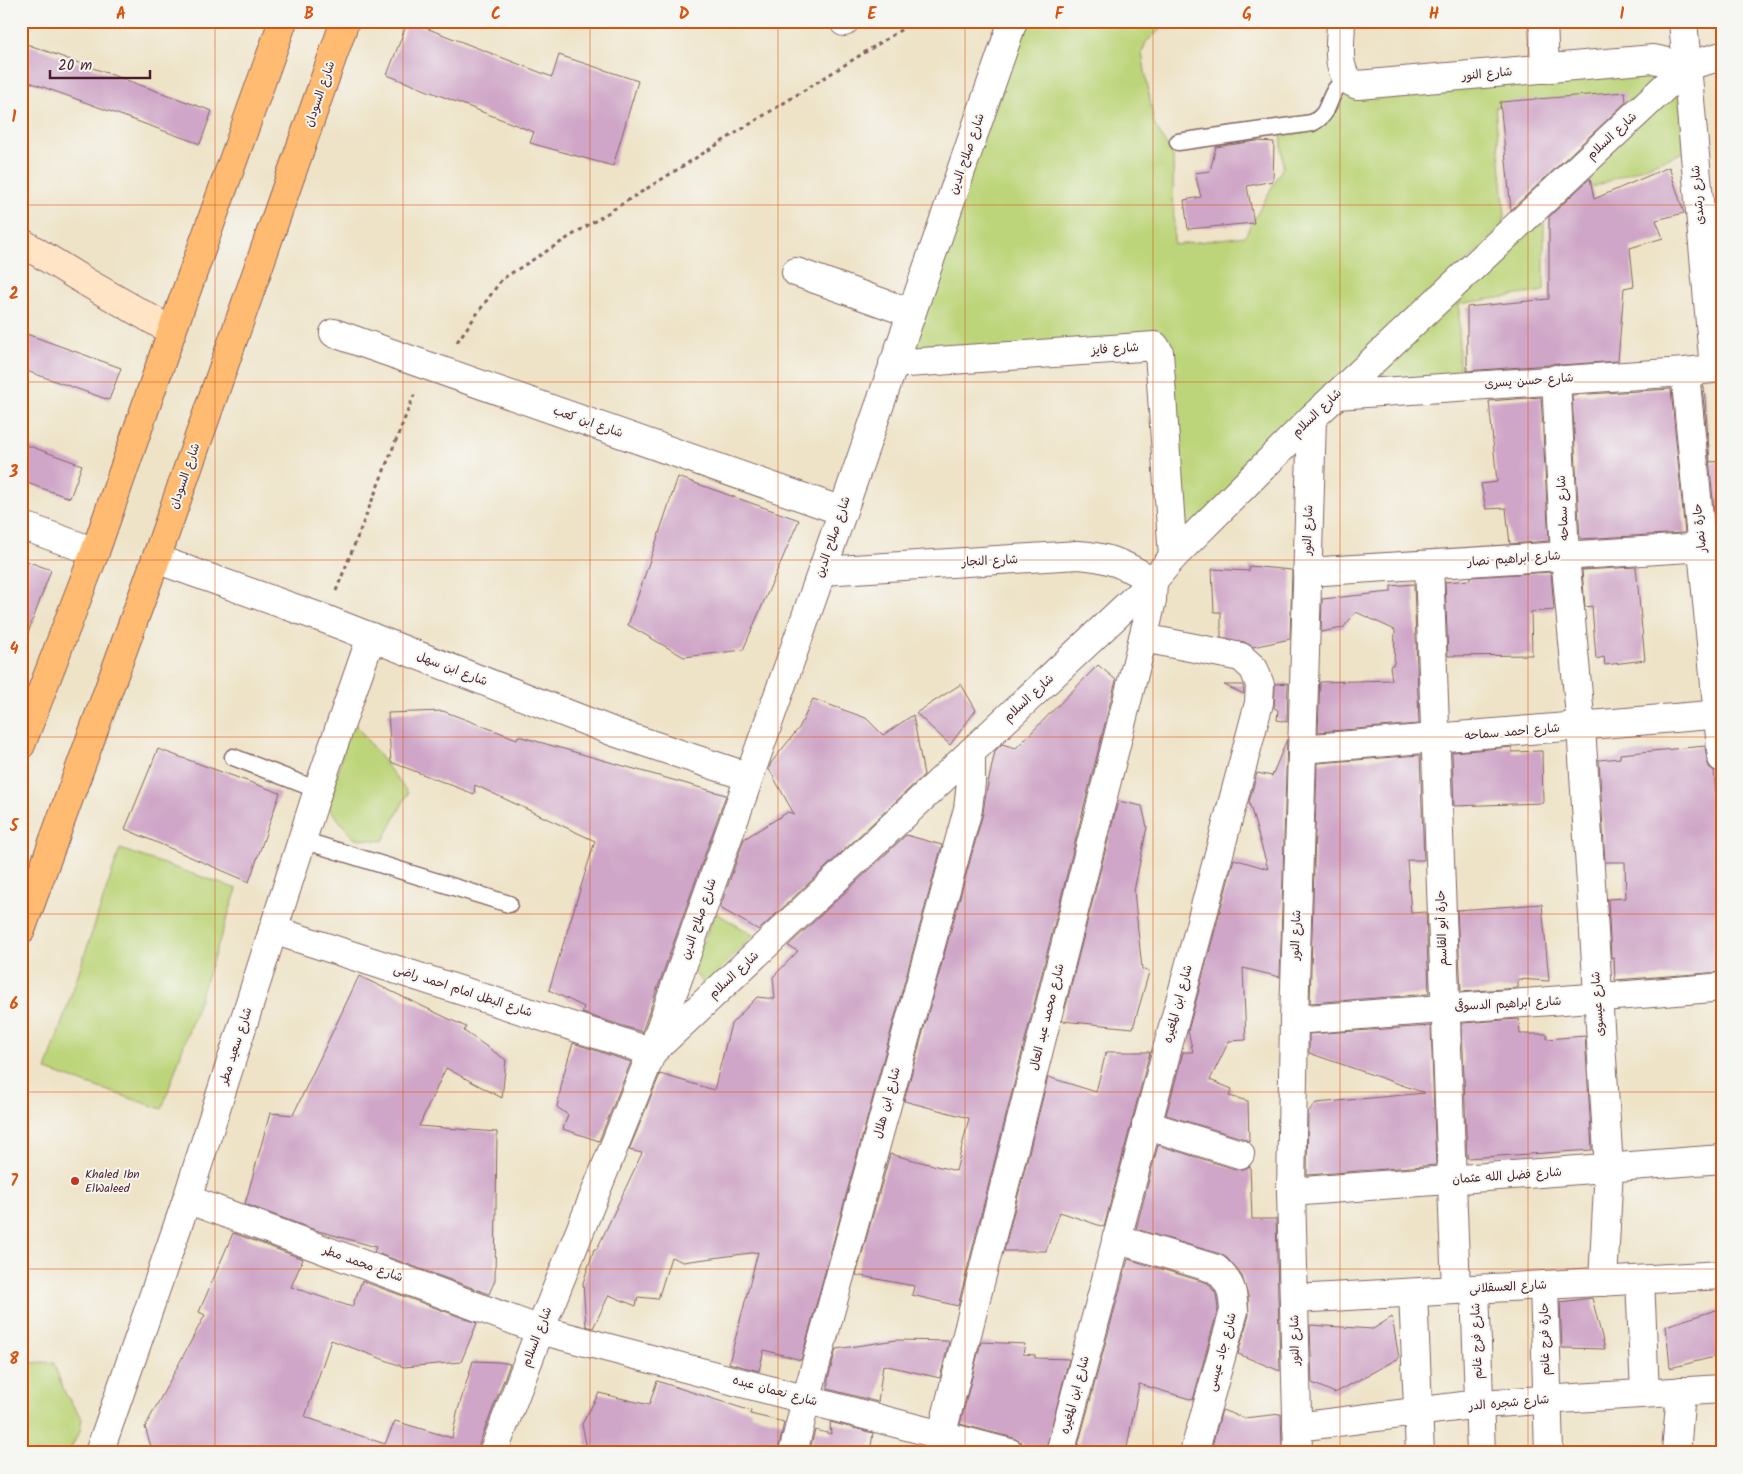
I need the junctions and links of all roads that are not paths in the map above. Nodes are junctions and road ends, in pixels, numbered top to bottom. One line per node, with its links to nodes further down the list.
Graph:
1 (283, 21): 15 (main road)
2 (345, 21): 29 (main road, شارع السودان)
3 (1013, 21): 14 (street, شارع صلاح الدين)
4 (1341, 21): 10 (street)
5 (1543, 21): 9 (street)
6 (1683, 21): 8 (street, شارع رشدى)
7 (1722, 56): 8 (street, شارع السلام)
8 (1687, 66): 9 (street, شارع النور); 18 (street, شارع رشدى); 21 (street, شارع السلام)
9 (1545, 69): 10 (street, شارع النور)
10 (1346, 78): 11 (lane)
11 (1178, 142)
12 (21, 242): 15 (street)
13 (796, 272): 14 (street)
14 (911, 313): 17 (street, شارع صلاح الدين)
15 (172, 331): 26 (main road)
16 (334, 333): 23 (street, شارع ابن كعب)
17 (894, 364): 23 (street, شارع صلاح الدين); 28 (street, شارع فايز)
18 (1718, 368): 19 (street, شارع حسن يسرى)
19 (1685, 372): 20 (street, شارع حسن يسرى); 25 (street, حارة نصار)
20 (1556, 379): 21 (street, شارع حسن يسرى); 27 (street, شارع سماحه)
21 (1336, 395): 22 (street, شارع السلام)
22 (1312, 418): 28 (street, شارع السلام); 32 (street, شارع النور)
23 (842, 511): 31 (street, شارع صلاح الدين)
24 (21, 525): 26 (street)
25 (1712, 547): 27 (street, شارع ابراهيم نصار); 36 (street, حارة نصار)
26 (95, 552): 39 (main road)
27 (1565, 556): 30 (street, شارع ابراهيم نصار); 37 (street, شارع سماحه)
28 (1173, 557): 33 (street, شارع السلام)
29 (156, 559): 34 (street, شارع ابن سهل); 48 (main road, شارع السودان)
30 (1429, 565): 32 (street, شارع ابراهيم نصار); 38 (street, حارة أبو القاسم)
31 (822, 571): 33 (street, شارع النجار); 44 (street, شارع صلاح الدين)
32 (1307, 572): 40 (street, شارع النور)
33 (1152, 581): 35 (street, شارع محمد عبد العال); 41 (street, شارع السلام)
34 (371, 637): 44 (street, شارع ابن سهل); 45 (street, شارع سعيد مطر)
35 (1143, 638): 55 (street, شارع ابن المغيره); 79 (street, شارع محمد عبد العال)
36 (1720, 714): 37 (street, شارع احمد سماحه); 43 (street, حارة نصار)
37 (1581, 727): 38 (street, شارع احمد سماحه); 51 (street, شارع عيسوى)
38 (1435, 739): 40 (street, شارع احمد سماحه); 52 (street, حارة أبو القاسم)
39 (21, 745)
40 (1302, 749): 53 (street, شارع النور)
41 (971, 752): 54 (street, شارع السلام); 75 (street, شارع ابن هلال)
42 (233, 757): 45 (lane)
43 (1722, 758)
44 (749, 778): 54 (street, شارع صلاح الدين)
45 (318, 790): 46 (street, شارع سعيد مطر)
46 (302, 840): 47 (lane); 49 (street, شارع سعيد مطر)
47 (509, 904)
48 (21, 930)
49 (273, 930): 54 (street, شارع البطل امام احمد راضى); 61 (street, شارع سعيد مطر)
50 (1722, 987): 51 (street, شارع ابراهيم الدسوقى)
51 (1598, 999): 52 (street, شارع ابراهيم الدسوقى); 58 (street, شارع عيسوى)
52 (1445, 1008): 53 (street, شارع ابراهيم الدسوقى); 59 (street, حارة أبو القاسم)
53 (1294, 1020): 60 (street, شارع النور)
54 (652, 1052): 70 (street, شارع السلام)
55 (1146, 1126): 56 (street); 62 (street, شارع ابن المغيره)
56 (1240, 1154)
57 (1722, 1159): 58 (street, شارع فضل الله عثمان)
58 (1609, 1168): 59 (street, شارع فضل الله عثمان); 65 (street, شارع عيسوى)
59 (1451, 1180): 60 (street, شارع فضل الله عثمان); 67 (street, حارة أبو القاسم)
60 (1291, 1192): 69 (street, شارع النور)
61 (187, 1199): 70 (street, شارع محمد مطر); 80 (street, شارع سعيد مطر)
62 (1116, 1239): 84 (street, شارع ابن المغيره); 85 (street, شارع جاد عيسى)
63 (1722, 1275): 64 (street, شارع العسقلانى)
64 (1640, 1280): 65 (street, شارع العسقلانى); 73 (street)
65 (1603, 1282): 66 (street, شارع العسقلانى)
66 (1544, 1285): 67 (street, شارع العسقلانى); 74 (street, حارة فرج غانم)
67 (1465, 1290): 68 (street, شارع العسقلانى); 76 (street, شارع فرج غانم)
68 (1413, 1293): 69 (street, شارع العسقلانى); 77 (street)
69 (1294, 1299): 78 (street, شارع النور)
70 (540, 1330): 75 (street, شارع نعمان عبده); 81 (street, شارع السلام)
71 (1722, 1389): 72 (street, شارع شجره الدر)
72 (1681, 1390): 73 (street, شارع شجره الدر); 89 (street)
73 (1645, 1393): 74 (street, شارع شجره الدر)
74 (1546, 1399): 76 (street, شارع شجره الدر); 88 (street, حارة فرج غانم)
75 (806, 1400): 79 (street, شارع نعمان عبده); 82 (street, شارع ابن هلال)
76 (1479, 1404): 77 (street, شارع شجره الدر); 87 (street, شارع فرج غانم)
77 (1418, 1412): 78 (street, شارع شجره الدر); 86 (street)
78 (1297, 1440)
79 (939, 1444): 83 (street, شارع نعمان عبده)
80 (98, 1453)
81 (494, 1453)
82 (793, 1453)
83 (1010, 1453)
84 (1060, 1453)
85 (1194, 1453)
86 (1420, 1453)
87 (1481, 1453)
88 (1549, 1453)
89 (1676, 1453)

